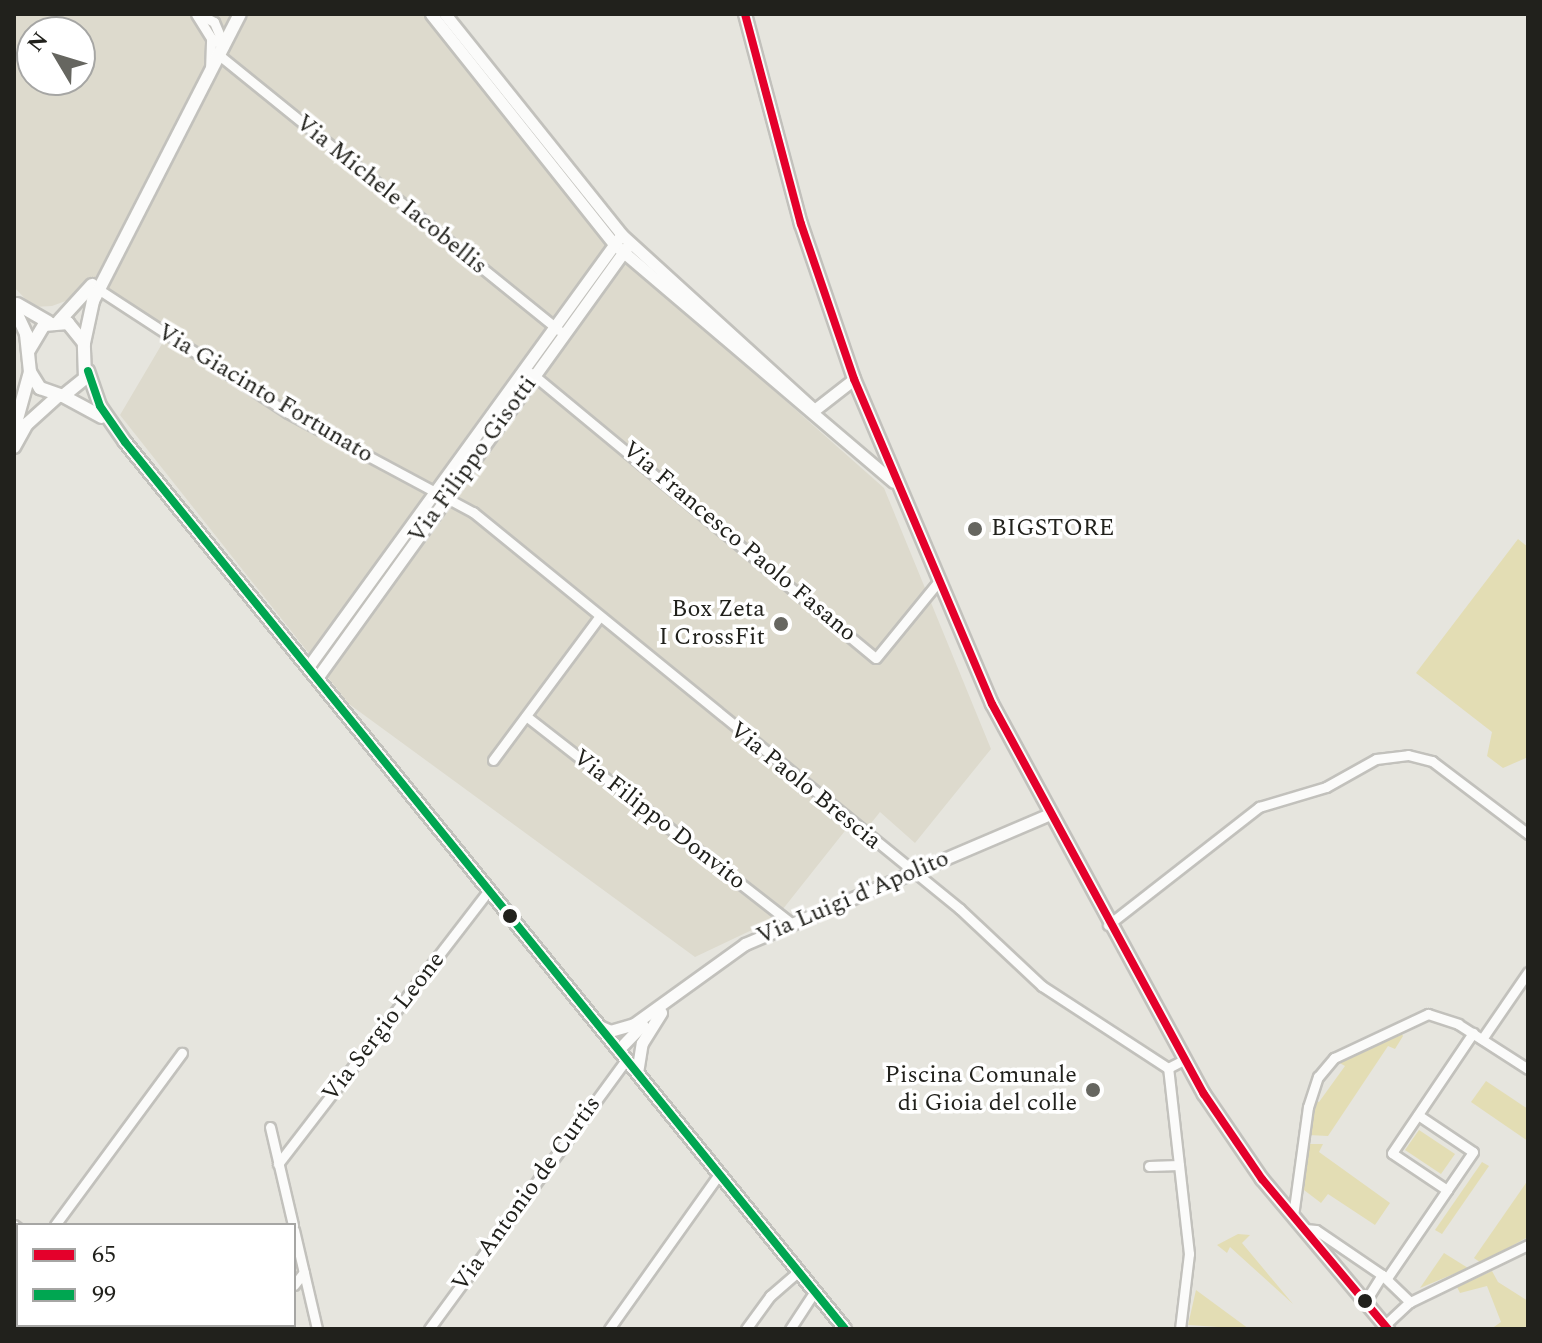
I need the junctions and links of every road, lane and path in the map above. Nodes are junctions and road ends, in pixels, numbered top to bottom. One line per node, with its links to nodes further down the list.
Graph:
1 (198, 14): 6 (street); 7 (street)
2 (238, 14): 6 (street); 8 (main road)
3 (431, 14): 11 (street)
4 (445, 14): 11 (street)
5 (745, 14): 22 (main road)
6 (214, 22): 8 (street)
7 (211, 38): 8 (street, Via Michele Iacobellis); 9 (street)
8 (221, 50): 9 (main road); 16 (street, Via Michele Iacobellis)
9 (210, 72): 10 (main road)
10 (142, 199): 12 (main road); 15 (main road)
11 (622, 244): 16 (street, Via Filippo Gisotti); 24 (street)
12 (98, 289): 17 (main road); 29 (street, Via Giacinto Fortunato)
13 (14, 301): 15 (main road)
14 (14, 308): 18 (main road)
15 (54, 322): 17 (main road); 18 (main road)
16 (559, 331): 21 (street, Via Filippo Gisotti)
17 (84, 343): 19 (main road)
18 (29, 350): 20 (main road)
19 (88, 371): 23 (main road); 26 (main road)
20 (30, 372): 23 (main road); 25 (main road)
21 (529, 372): 29 (street, Via Filippo Gisotti); 30 (street, Via Francesco Paolo Fasano)
22 (854, 379): 24 (street); 28 (main road)
23 (60, 396): 26 (main road); 27 (main road)
24 (813, 411): 28 (street)
25 (14, 430)
26 (125, 442): 32 (main road)
27 (14, 447)
28 (894, 482): 30 (main road)
29 (442, 493): 31 (street, Via Paolo Brescia); 32 (street, Via Filippo Gisotti); 33 (street, Via Filippo Gisotti)
30 (938, 582): 36 (main road)
31 (600, 616): 34 (street); 38 (street, Via Paolo Brescia)
32 (308, 667): 33 (main road)
33 (317, 678): 39 (main road)
34 (526, 716): 35 (street); 40 (street, Via Filippo Donvito)
35 (493, 760)
36 (1050, 814): 38 (street, Via Luigi d'Apolito); 41 (main road)
37 (1528, 834): 41 (street)
38 (913, 872): 40 (street, Via Luigi d'Apolito); 49 (street, Via Paolo Brescia)
39 (489, 890): 44 (main road); 54 (street, Via Sergio Leone)
40 (792, 924): 43 (street, Via Luigi d'Apolito)
41 (1108, 925): 48 (main road)
42 (1528, 972): 45 (street)
43 (648, 1024): 44 (street, Via Luigi d'Apolito); 47 (street); 51 (street)
44 (599, 1026): 47 (main road)
45 (1477, 1036): 50 (street); 52 (street); 59 (street)
46 (182, 1053): 60 (street)
47 (622, 1055): 51 (main road); 74 (street, Via Antonio de Curtis)
48 (1184, 1060): 49 (street); 59 (main road)
49 (1168, 1068): 55 (street)
50 (1528, 1069)
51 (637, 1073): 57 (main road)
52 (1418, 1115): 58 (street); 58 (street)
53 (270, 1127): 54 (street)
54 (278, 1164): 61 (street)
55 (1179, 1165): 56 (street); 79 (street)
56 (1149, 1166)
57 (719, 1174): 65 (main road); 75 (street)
58 (1447, 1190): 67 (street)
59 (1293, 1216): 62 (main road)
60 (56, 1223)
61 (292, 1223)
62 (1304, 1229): 67 (street); 70 (main road)
63 (296, 1240): 66 (street)
64 (1528, 1245): 71 (street)
65 (799, 1271): 69 (main road); 76 (street)
66 (304, 1272): 68 (street); 73 (street)
67 (1385, 1276): 70 (street); 71 (street)
68 (296, 1282)
69 (815, 1291): 77 (street); 78 (main road)
70 (1365, 1302): 72 (main road)
71 (1410, 1302): 72 (street)
72 (1387, 1327)
73 (317, 1329)
74 (429, 1329)
75 (609, 1329)
76 (746, 1329)
77 (790, 1329)
78 (845, 1329)
79 (1180, 1329)

